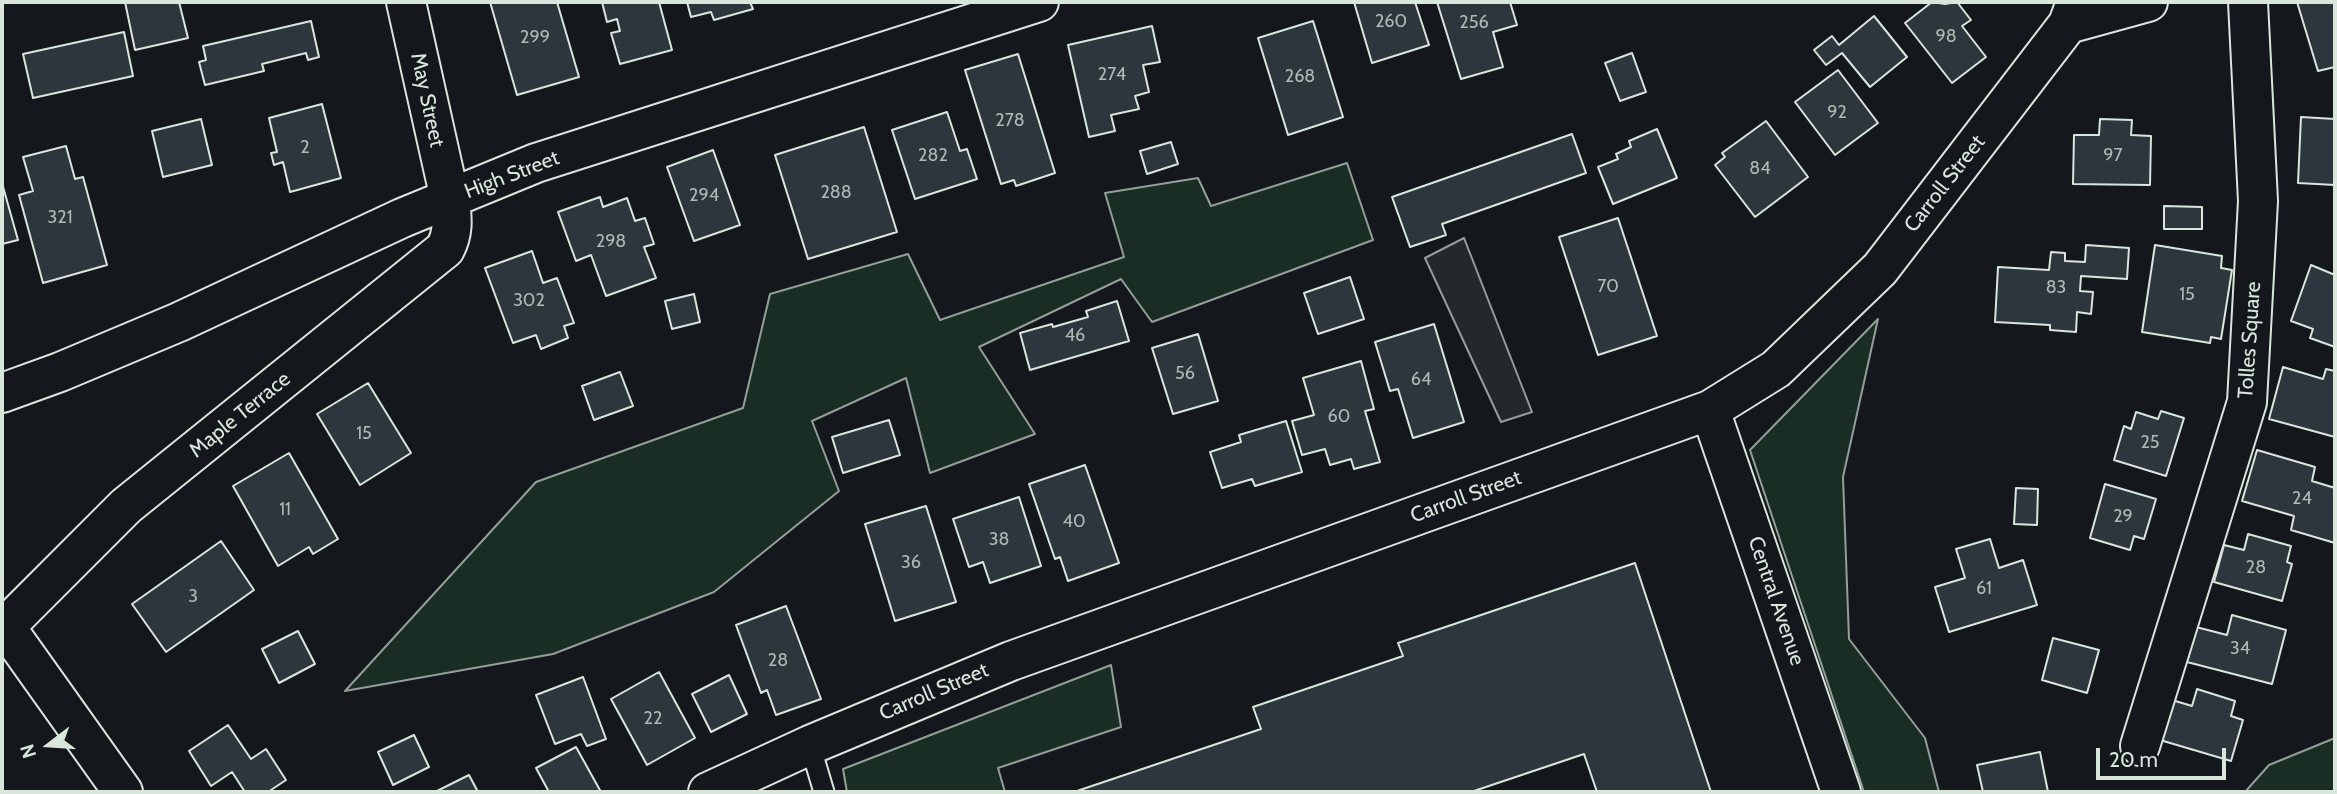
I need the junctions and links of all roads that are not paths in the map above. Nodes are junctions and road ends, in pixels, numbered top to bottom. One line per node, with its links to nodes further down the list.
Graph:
1 (406, 2): 6 (street, May Street)
2 (1040, 2): 6 (street, High Street)
3 (2148, 2): 5 (street)
4 (2248, 2): 11 (street, Tolles Square)
5 (2072, 13): 8 (street, Carroll Street)
6 (450, 198): 7 (street, High Street); 9 (street, Maple Terrace)
7 (2, 393)
8 (1710, 410): 10 (street, Carroll Street); 15 (street, Central Avenue)
9 (3, 624): 12 (street)
10 (810, 745): 13 (street, Carroll Street); 14 (lane)
11 (2140, 746)
12 (123, 792)
13 (709, 792)
14 (824, 792)
15 (1841, 792)

